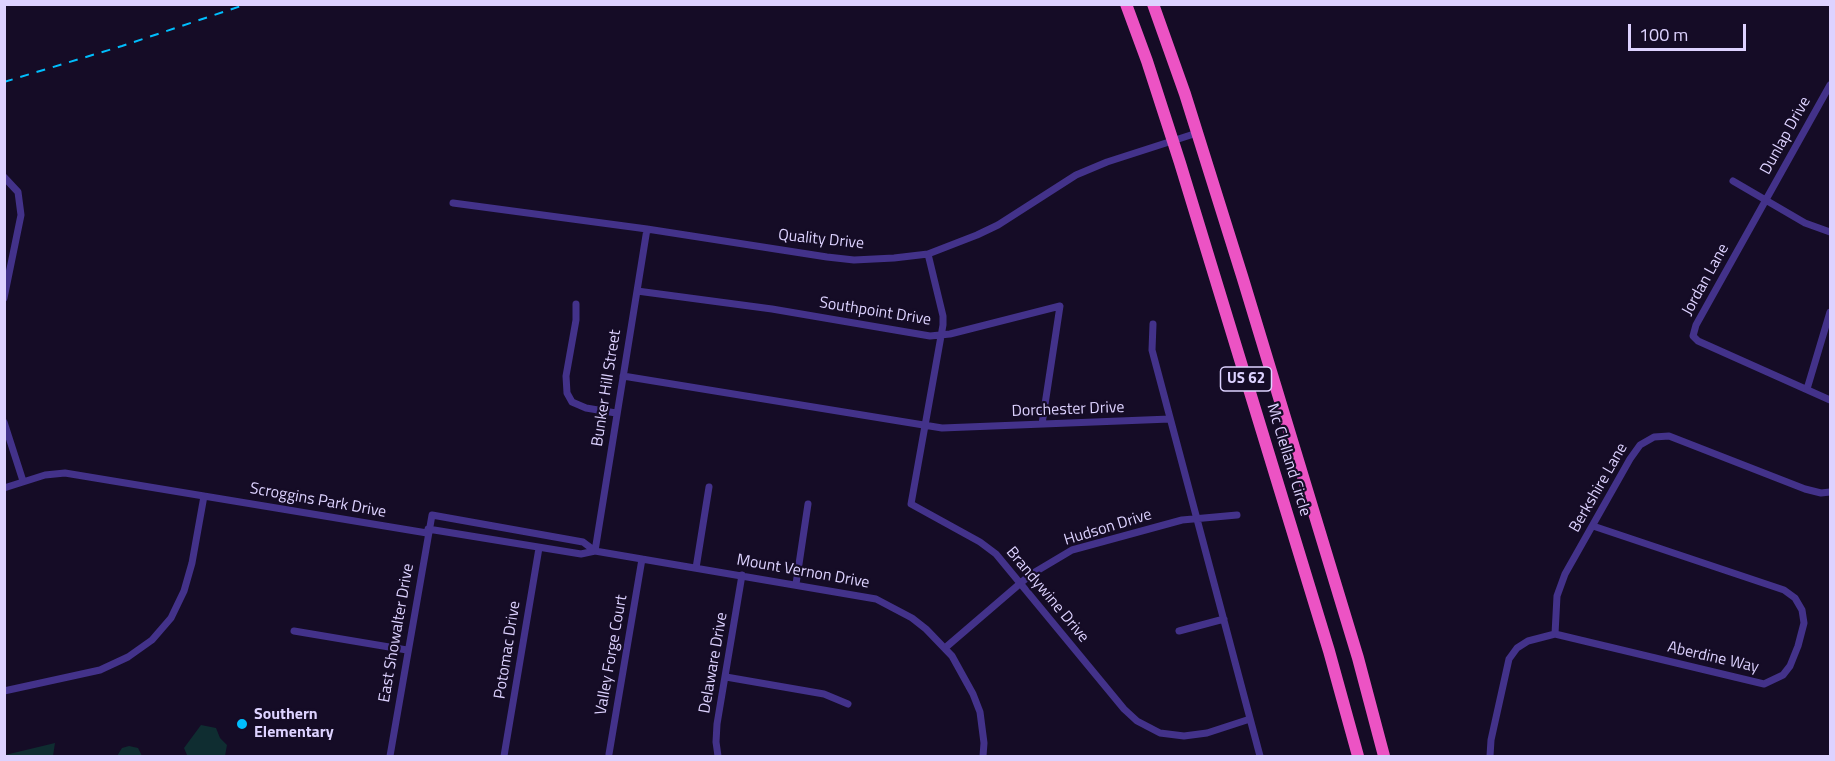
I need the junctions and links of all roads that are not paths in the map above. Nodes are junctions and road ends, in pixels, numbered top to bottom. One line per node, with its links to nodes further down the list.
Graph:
1 (1126, 4): 5 (highway, Mc Clelland Circle / US 62)
2 (1153, 4): 4 (highway, Mc Clelland Circle / US 62)
3 (1830, 85): 8 (street, Dunlap Drive)
4 (1197, 133): 5 (street, Quality Drive); 62 (highway, Mc Clelland Circle / US 62)
5 (1173, 140): 12 (street, Quality Drive); 61 (highway, Mc Clelland Circle / US 62)
6 (4, 177): 14 (street)
7 (1733, 181): 8 (street)
8 (1766, 200): 11 (street); 20 (street, Jordan Lane)
9 (453, 203): 10 (street, Quality Drive)
10 (647, 229): 12 (street, Quality Drive); 13 (street, Bunker Hill Street)
11 (1830, 232)
12 (928, 254): 18 (street, Brandywine Drive)
13 (637, 291): 18 (street, Southpoint Drive); 19 (street, Bunker Hill Street)
14 (4, 298)
15 (576, 304): 22 (street)
16 (1830, 312): 20 (street)
17 (1153, 324): 23 (street)
18 (941, 335): 25 (street, Southpoint Drive); 26 (street, Brandywine Drive)
19 (622, 376): 22 (street, Bunker Hill Street); 26 (street, Dorchester Drive)
20 (1807, 389): 21 (street, Jordan Lane)
21 (1830, 399)
22 (616, 413): 39 (street, Bunker Hill Street)
23 (1170, 419): 25 (street, Dorchester Drive); 35 (street)
24 (4, 422): 27 (street)
25 (1042, 424): 26 (street, Dorchester Drive)
26 (926, 426): 44 (street, Brandywine Drive)
27 (23, 481): 29 (street, Scroggins Park Drive); 31 (street, Scroggins Park Drive)
28 (709, 487): 41 (street)
29 (4, 488)
30 (1830, 492): 36 (street, Berkshire Lane)
31 (204, 496): 37 (street, Scroggins Park Drive); 52 (street)
32 (808, 504): 43 (street)
33 (432, 515): 37 (street, East Showalter Drive); 39 (street, Mount Vernon Drive)
34 (1237, 515): 35 (street, Hudson Drive)
35 (1197, 518): 44 (street, Hudson Drive); 45 (street)
36 (1593, 526): 48 (street, Berkshire Lane); 48 (street, Aberdine Way)
37 (428, 531): 38 (street, Mount Vernon Drive); 50 (street, East Showalter Drive)
38 (539, 548): 39 (street, Mount Vernon Drive); 57 (street, Potomac Drive)
39 (595, 551): 40 (street, Mount Vernon Drive)
40 (642, 559): 41 (street, Mount Vernon Drive); 55 (street, Valley Forge Court)
41 (696, 568): 42 (street, Mount Vernon Drive)
42 (742, 575): 43 (street, Mount Vernon Drive); 51 (street, Delaware Drive)
43 (796, 584): 49 (street, Mount Vernon Drive)
44 (1020, 584): 49 (street, Hudson Drive); 54 (street, Brandywine Drive)
45 (1224, 619): 47 (street); 54 (street)
46 (294, 631): 50 (street)
47 (1179, 631)
48 (1555, 634): 63 (street)
49 (945, 648): 59 (street, Mount Vernon Drive)
50 (407, 650): 56 (street, East Showalter Drive)
51 (726, 677): 53 (street); 58 (street, Delaware Drive)
52 (4, 691)
53 (848, 704)
54 (1250, 719): 60 (street)
55 (609, 754)
56 (390, 756)
57 (504, 756)
58 (718, 756)
59 (983, 756)
60 (1260, 756)
61 (1358, 756)
62 (1384, 756)
63 (1490, 756)

